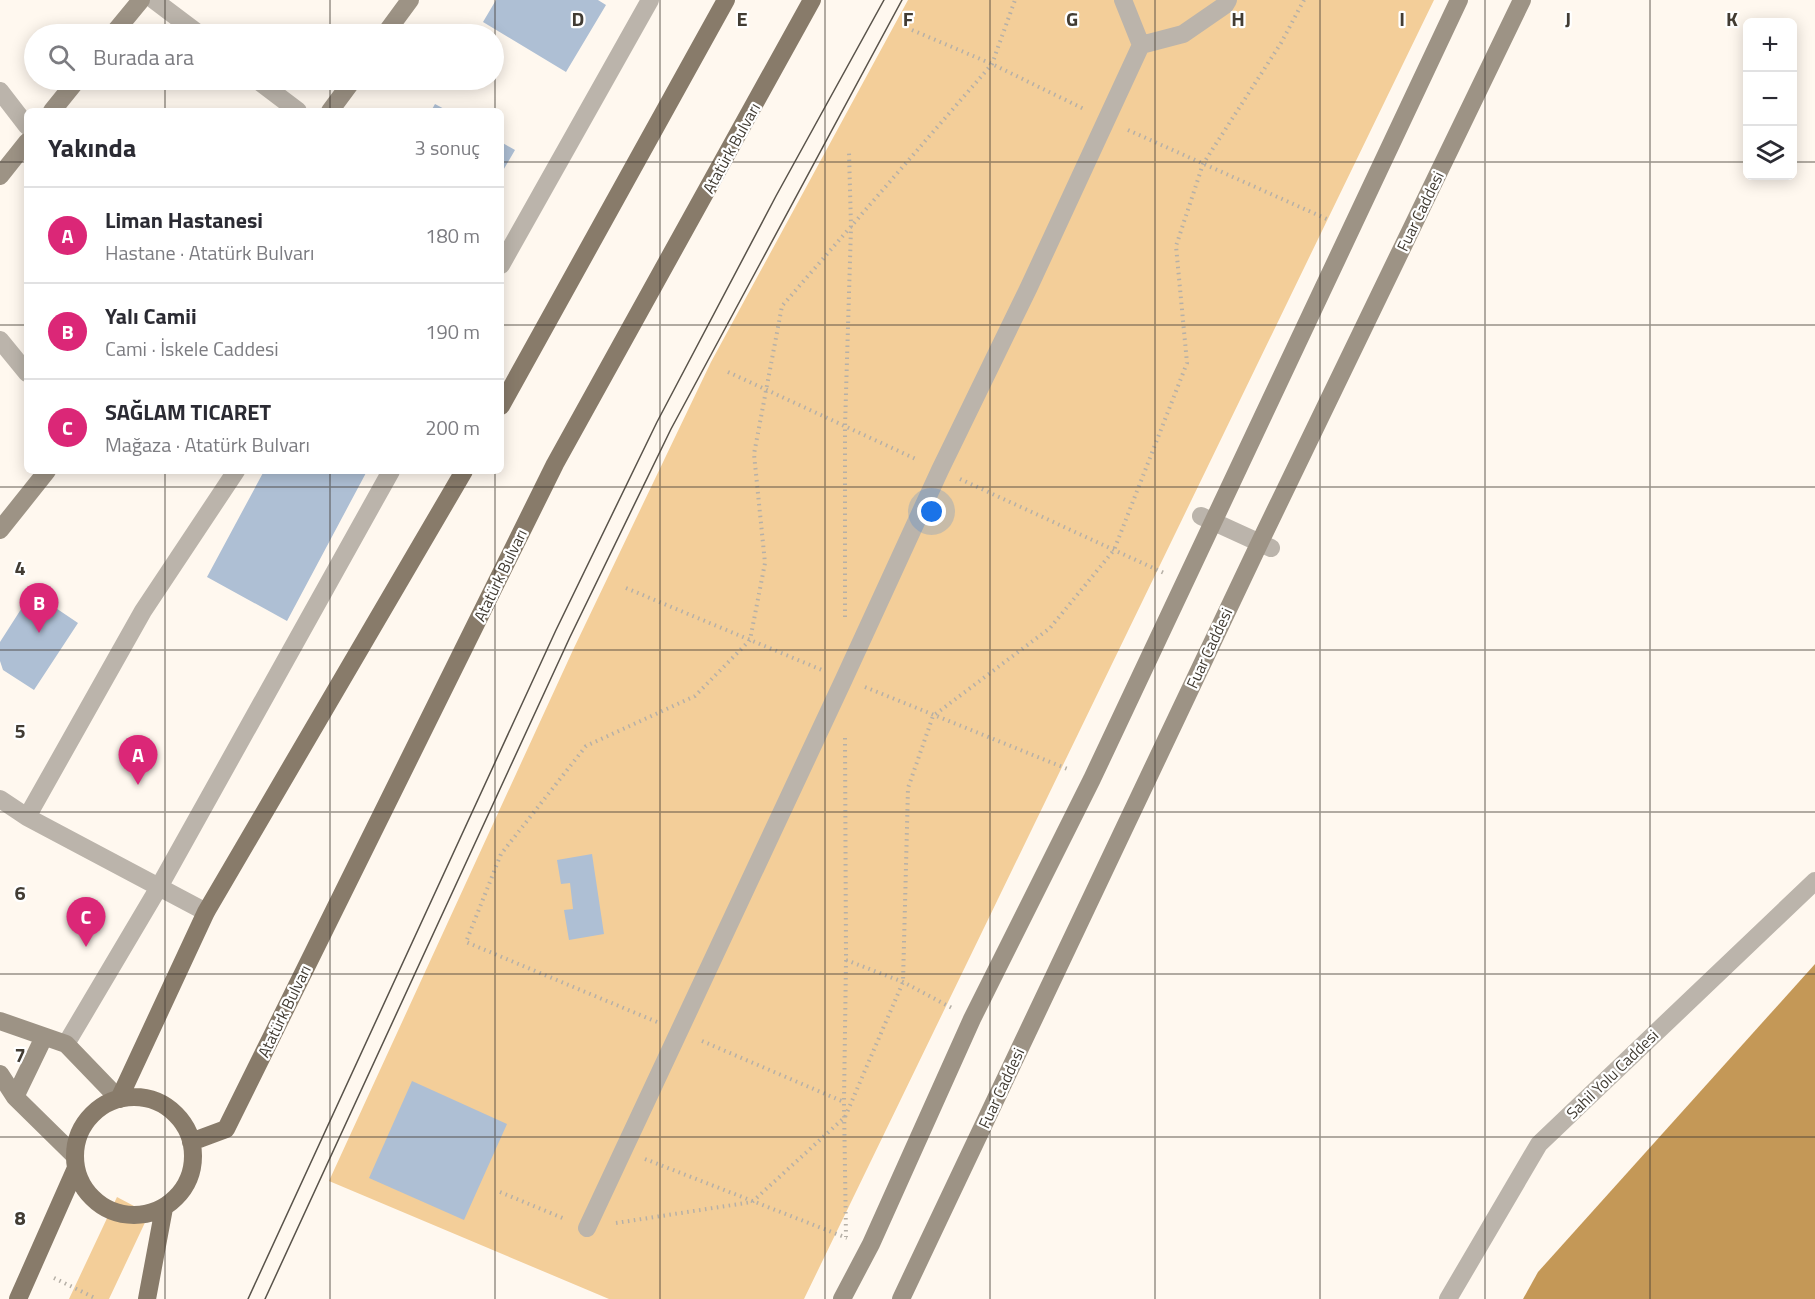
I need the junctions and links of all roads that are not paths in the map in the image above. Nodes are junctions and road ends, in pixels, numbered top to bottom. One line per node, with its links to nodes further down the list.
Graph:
1 (141, 0): 11 (main road)
2 (154, 0): 12 (street)
3 (410, 0): 13 (main road)
4 (650, 0): 25 (street)
5 (726, 0): 28 (main road)
6 (812, 0): 47 (main road, Atatürk Bulvarı)
7 (1124, 0): 14 (street)
8 (1228, 0): 14 (street)
9 (1459, 0): 33 (main road)
10 (1522, 0): 35 (main road, Fuar Caddesi)
11 (121, 24)
12 (186, 24)
13 (392, 24)
14 (1141, 45): 50 (street)
15 (69, 90): 19 (main road)
16 (270, 90): 20 (street)
17 (346, 90): 21 (main road)
18 (0, 91): 22 (street)
19 (54, 108)
20 (294, 108)
21 (332, 108)
22 (24, 122)
23 (24, 146): 24 (main road)
24 (0, 176)
25 (504, 260)
26 (0, 340): 27 (street)
27 (24, 369)
28 (504, 401)
29 (45, 474): 34 (main road)
30 (234, 474): 37 (street)
31 (389, 474): 39 (street)
32 (462, 474): 40 (main road)
33 (1207, 519): 35 (street); 53 (main road)
34 (0, 530)
35 (1265, 545): 54 (main road, Fuar Caddesi)
36 (0, 799): 37 (street)
37 (27, 817): 39 (street)
38 (1815, 880): 55 (street, Sahil Yolu Caddesi)
39 (159, 886): 40 (street); 43 (street)
40 (206, 912): 46 (main road)
41 (0, 1021): 42 (main road)
42 (44, 1037): 43 (main road); 45 (main road)
43 (66, 1044): 46 (main road)
44 (0, 1074): 45 (main road)
45 (15, 1098): 48 (main road)
46 (119, 1099): 47 (main road); 48 (main road)
47 (191, 1142): 49 (main road)
48 (75, 1162): 49 (main road); 51 (main road)
49 (164, 1208): 52 (main road)
50 (587, 1228)
51 (18, 1299)
52 (147, 1299)
53 (842, 1299)
54 (901, 1299)
55 (1448, 1299)

